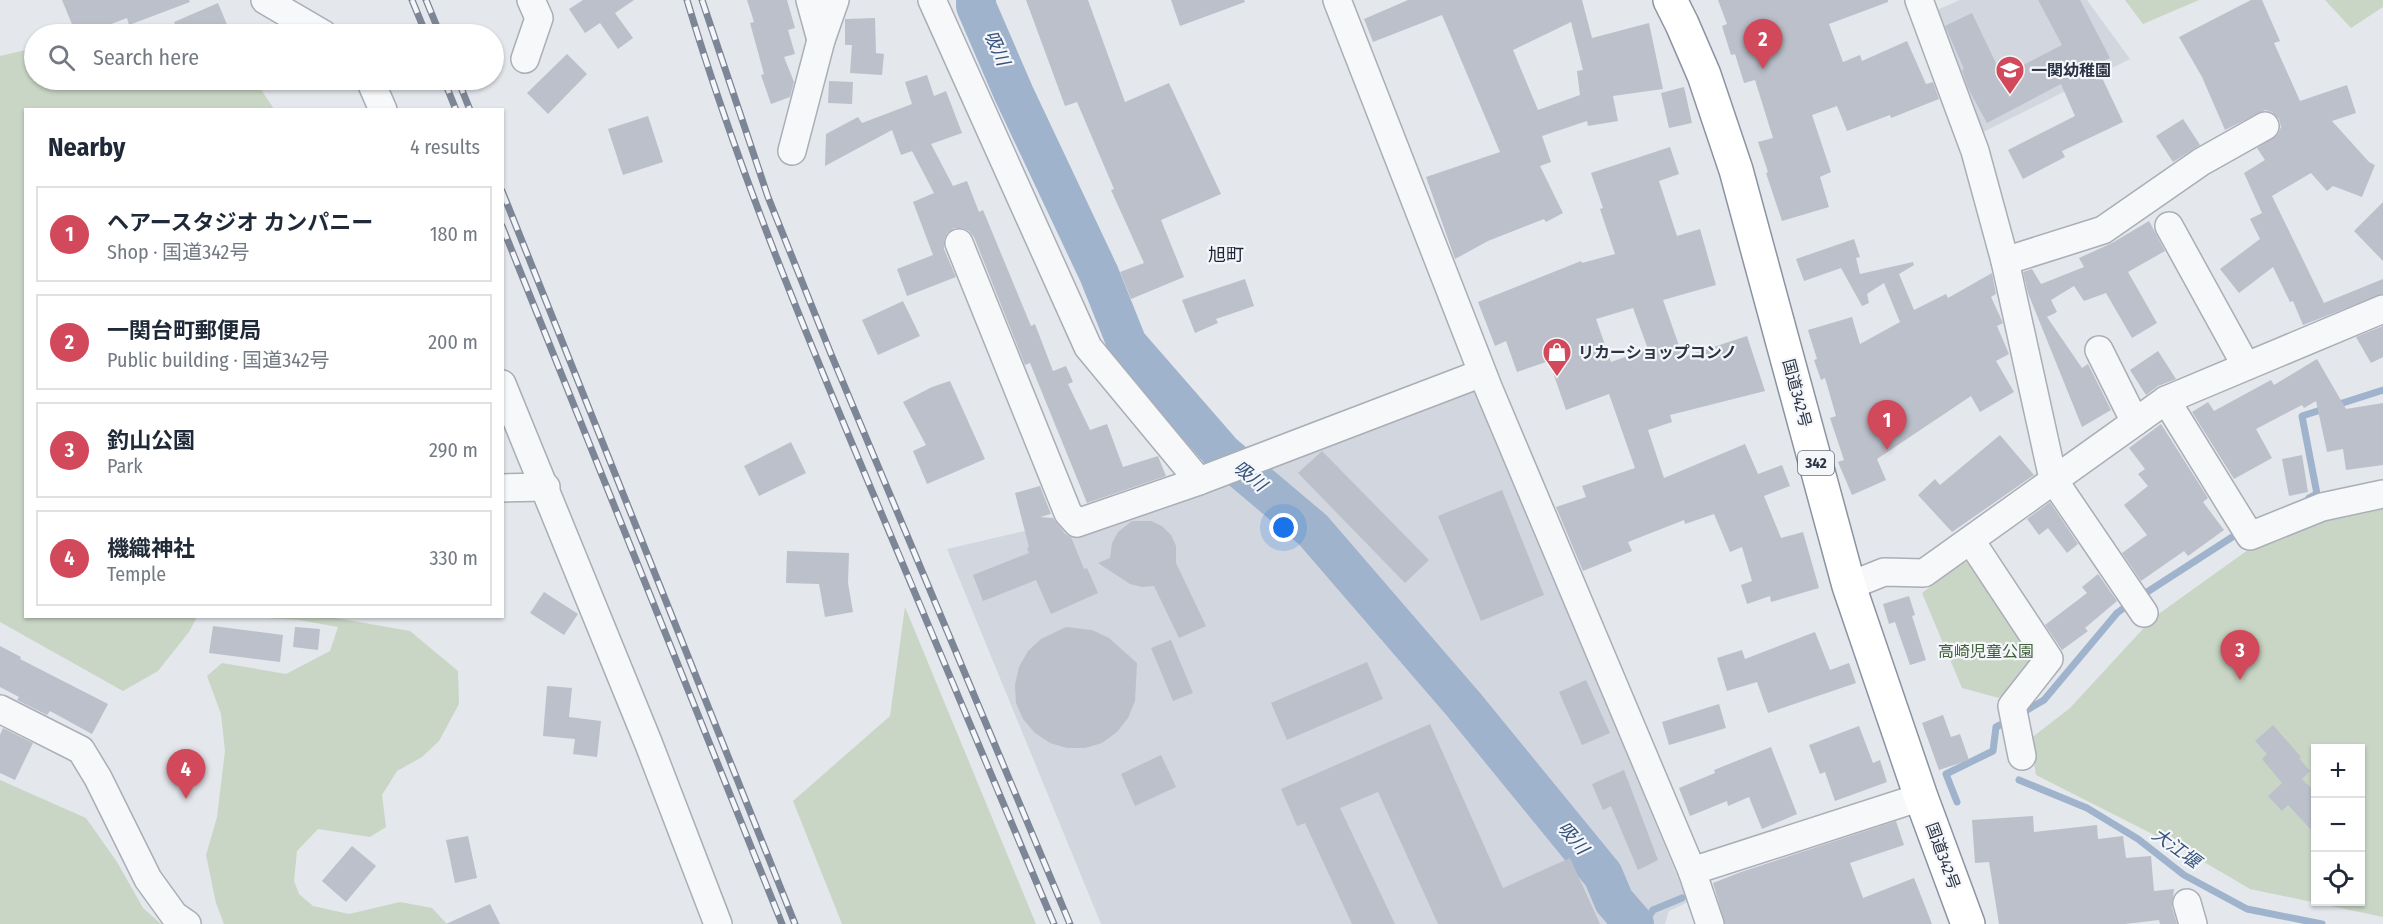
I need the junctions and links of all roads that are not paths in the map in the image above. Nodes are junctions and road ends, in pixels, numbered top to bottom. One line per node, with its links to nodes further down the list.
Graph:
1 (266, 0): 9 (street)
2 (531, 0): 11 (street)
3 (810, 0): 10 (street)
4 (835, 0): 10 (street)
5 (932, 0): 26 (street)
6 (1337, 0): 22 (street)
7 (1670, 0): 32 (highway, 国道342号 / 342)
8 (1919, 0): 18 (street)
9 (306, 24)
10 (821, 40): 15 (street)
11 (525, 59)
12 (374, 90): 13 (street)
13 (382, 108)
14 (2265, 126): 18 (street)
15 (792, 151)
16 (2169, 226): 21 (street)
17 (959, 243): 26 (street)
18 (2005, 261): 27 (street)
19 (2383, 309): 21 (street)
20 (2099, 350): 25 (street)
21 (2246, 366): 24 (street)
22 (1482, 373): 26 (street); 37 (street)
23 (504, 389): 28 (street)
24 (2166, 400): 25 (street); 30 (street)
25 (2135, 422): 27 (street)
26 (1207, 478)
27 (2053, 479): 31 (street); 33 (street)
28 (546, 487): 29 (street); 39 (street)
29 (504, 488)
30 (2383, 494)
31 (1971, 541): 32 (street); 35 (street)
32 (1849, 586): 36 (highway, 国道342号 / 342)
33 (2144, 613)
34 (0, 709): 38 (street)
35 (2022, 756)
36 (1922, 797): 37 (street); 41 (highway, 国道342号 / 342)
37 (1692, 871): 40 (street)
38 (187, 924)
39 (718, 924)
40 (1710, 924)
41 (1968, 924)

